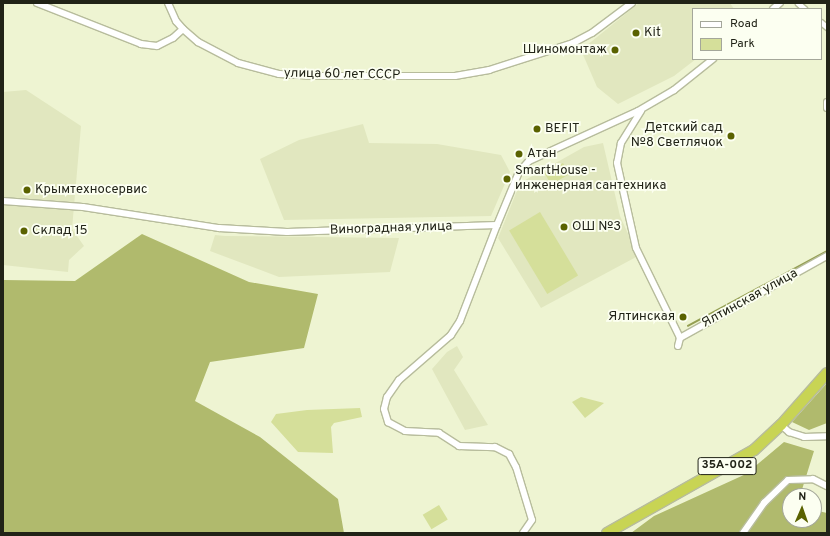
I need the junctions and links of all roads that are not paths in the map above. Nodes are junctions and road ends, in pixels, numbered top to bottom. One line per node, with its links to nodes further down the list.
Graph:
1 (37, 3): 4 (street)
2 (168, 3): 4 (street, улица 60 лет СССР)
3 (632, 3): 4 (street, улица 60 лет СССР)
4 (183, 29)
5 (712, 60): 7 (street)
6 (827, 102): 8 (street)
7 (643, 108): 10 (street); 12 (street)
8 (827, 108)
9 (3, 201): 10 (street, Виноградная улица)
10 (497, 225): 18 (street)
11 (827, 256): 12 (street, Ялтинская улица)
12 (680, 338): 13 (street)
13 (678, 346)
14 (827, 372): 15 (highway, 35А-002)
15 (781, 425): 16 (street); 19 (highway, 35А-002)
16 (827, 436)
17 (827, 486): 20 (street)
18 (523, 533)
19 (607, 533)
20 (743, 533)

